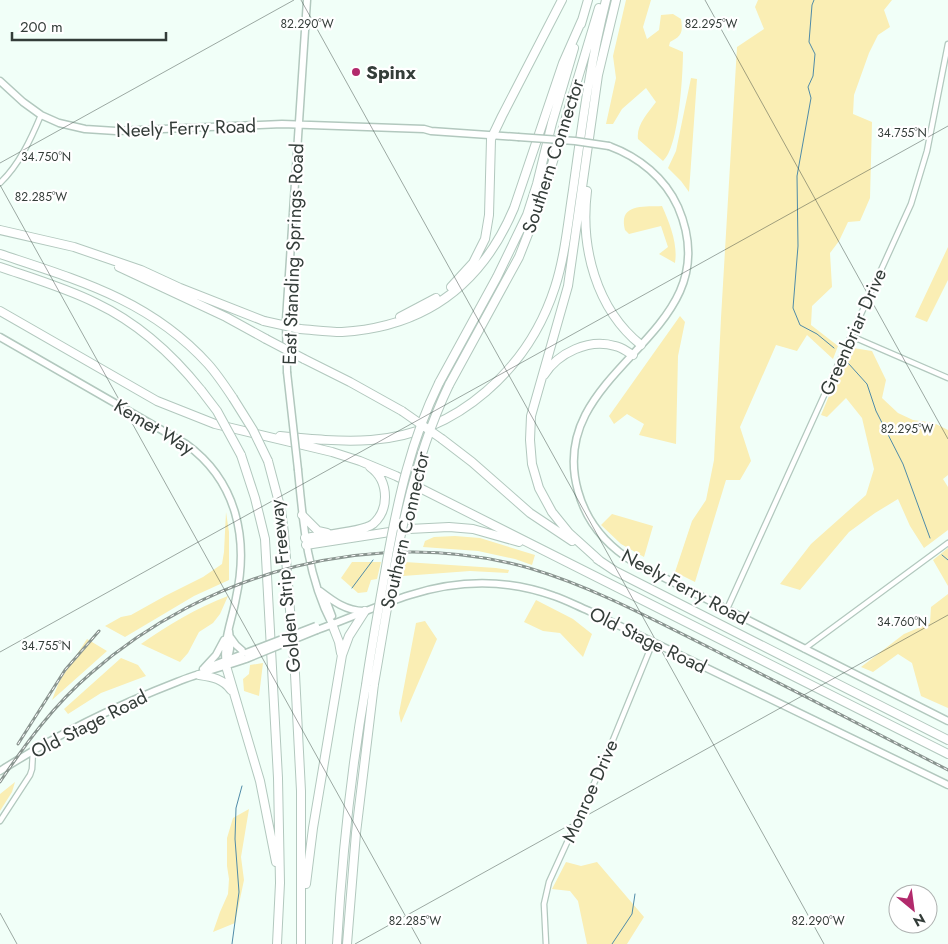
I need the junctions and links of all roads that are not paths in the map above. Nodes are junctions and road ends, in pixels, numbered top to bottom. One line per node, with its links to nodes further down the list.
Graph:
1 (307, 0): 12 (street, East Standing Springs Road)
2 (562, 0): 13 (highway)
3 (588, 0): 7 (highway, Southern Connector)
4 (602, 0): 46 (highway, Southern Connector, bridge)
5 (606, 0): 27 (highway)
6 (616, 0): 8 (highway)
7 (582, 20): 20 (highway); 46 (highway, Southern Connector, bridge)
8 (606, 41): 23 (highway); 26 (highway)
9 (948, 44): 21 (street, Greenbriar Drive)
10 (0, 81): 11 (street, Neely Ferry Road)
11 (41, 115): 12 (street, Neely Ferry Road); 14 (street)
12 (299, 125): 13 (street, Neely Ferry Road); 29 (street, East Standing Springs Road, bridge)
13 (494, 136): 20 (highway); 23 (street, Neely Ferry Road, bridge)
14 (0, 183)
15 (0, 230): 16 (highway)
16 (74, 247): 20 (highway, bridge); 34 (highway, bridge)
17 (0, 254): 56 (highway, Golden Strip Freeway, bridge)
18 (0, 267): 55 (highway, Golden Strip Freeway, bridge)
19 (0, 311): 27 (highway)
20 (357, 330)
21 (851, 336): 25 (street); 36 (street, Greenbriar Drive)
22 (0, 337): 39 (street, Kemet Way)
23 (642, 345): 24 (street, Neely Ferry Road)
24 (633, 355): 26 (highway); 36 (street, Neely Ferry Road)
25 (948, 378)
26 (537, 391): 34 (highway)
27 (260, 435): 28 (highway)
28 (360, 461): 30 (highway); 33 (highway)
29 (302, 515): 30 (highway); 31 (street, East Standing Springs Road)
30 (329, 534): 31 (highway)
31 (306, 541): 33 (highway); 35 (street, East Standing Springs Road)
32 (948, 543): 41 (street)
33 (533, 546): 51 (highway)
34 (600, 562): 49 (highway)
35 (320, 593): 37 (street); 38 (street, East Standing Springs Road)
36 (727, 609): 41 (street, Neely Ferry Road)
37 (365, 611): 38 (street, Old Stage Road); 40 (street, Old Stage Road); 43 (highway)
38 (332, 624): 42 (street, Old Stage Road, bridge); 43 (highway)
39 (228, 636): 42 (street); 44 (street, Kemet Way); 45 (street)
40 (652, 642): 53 (street, Old Stage Road); 61 (street, Monroe Drive)
41 (804, 648): 48 (street, Neely Ferry Road)
42 (246, 655): 44 (street, Old Stage Road)
43 (342, 655): 56 (highway)
44 (226, 663): 45 (street, Old Stage Road); 47 (highway)
45 (201, 672): 47 (highway); 50 (street, Old Stage Road)
46 (370, 684): 59 (highway, Southern Connector); 60 (highway, Southern Connector)
47 (235, 695): 55 (highway)
48 (948, 721)
49 (948, 740)
50 (33, 751): 52 (street, Old Stage Road); 54 (street)
51 (948, 754)
52 (0, 771)
53 (948, 785)
54 (0, 821)
55 (280, 882): 57 (highway, Golden Strip Freeway)
56 (302, 918): 58 (highway, Golden Strip Freeway)
57 (277, 944)
58 (301, 944)
59 (337, 944)
60 (347, 944)
61 (546, 944)

